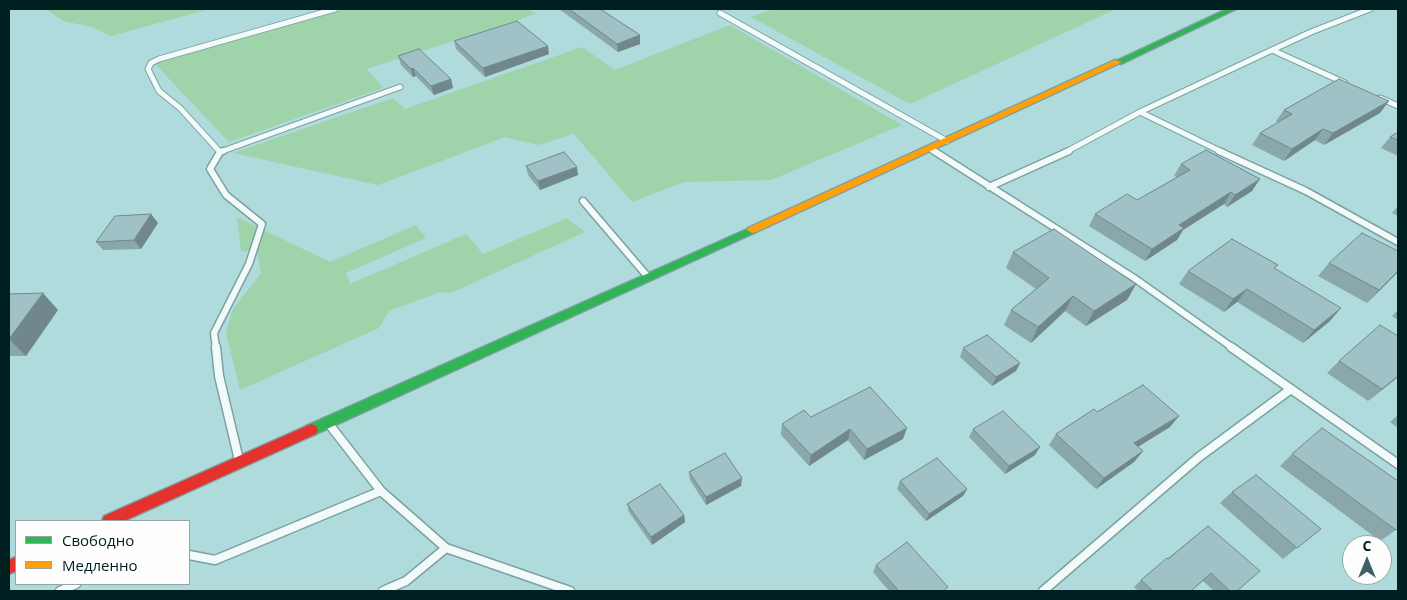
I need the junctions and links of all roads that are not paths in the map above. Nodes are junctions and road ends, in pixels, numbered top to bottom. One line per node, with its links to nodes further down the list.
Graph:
1 (335, 9): 13 (lane)
2 (1232, 9): 11 (main road)
3 (1370, 9): 5 (lane)
4 (720, 13): 11 (lane)
5 (1272, 50): 6 (lane); 10 (lane)
6 (1353, 86)
7 (400, 87): 13 (lane)
8 (1371, 94): 9 (lane)
9 (1398, 106)
10 (1140, 112): 14 (lane); 16 (lane)
11 (946, 142): 12 (main road)
12 (931, 148): 14 (lane); 17 (main road)
13 (220, 152): 20 (lane)
14 (988, 187): 18 (lane)
15 (583, 201): 17 (lane)
16 (1398, 242)
17 (648, 277): 19 (main road)
18 (1291, 388): 21 (lane); 30 (lane)
19 (328, 422): 20 (main road); 22 (lane)
20 (239, 462): 23 (main road)
21 (1398, 464)
22 (381, 491): 24 (lane); 25 (lane)
23 (111, 520)
24 (446, 548): 28 (lane); 29 (lane)
25 (190, 555)
26 (74, 585): 27 (lane)
27 (60, 591)
28 (383, 591)
29 (570, 591)
30 (1043, 591)

